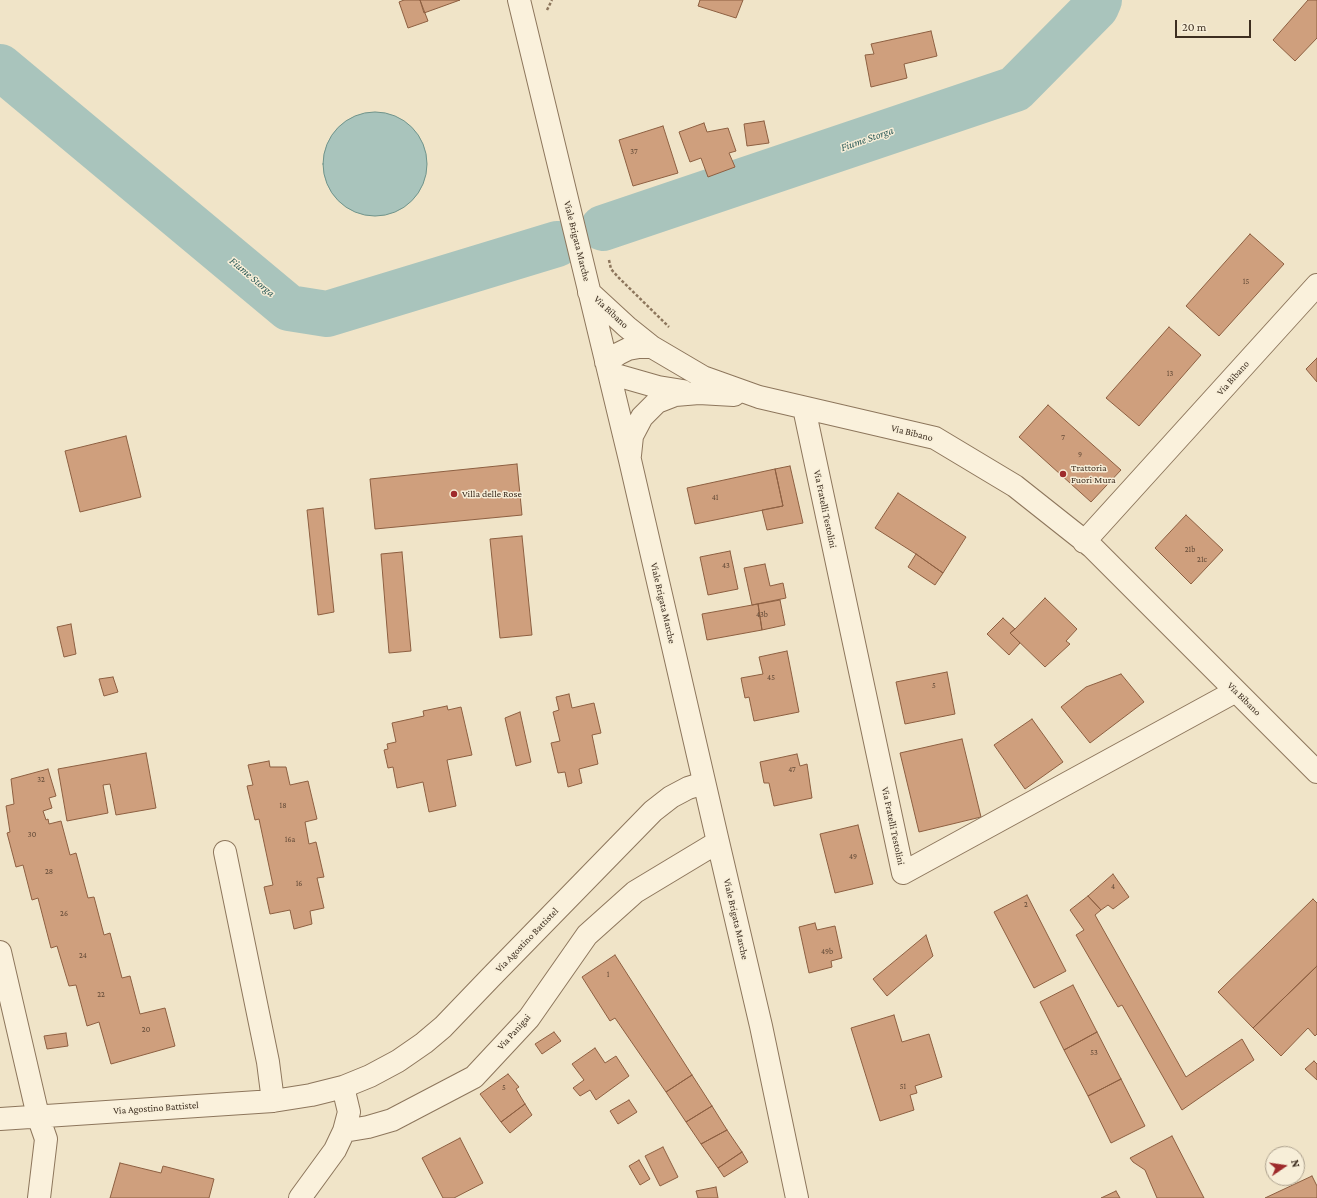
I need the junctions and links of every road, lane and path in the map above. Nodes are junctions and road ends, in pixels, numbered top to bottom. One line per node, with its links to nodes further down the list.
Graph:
1 (552, 0): 3 (path)
2 (523, 4): 6 (street, Viale Brigata Marche)
3 (546, 17)
4 (607, 257): 7 (path)
5 (1317, 285): 14 (street, Via Bibano)
6 (590, 292): 8 (street, Via Bibano); 9 (street, Viale Brigata Marche)
7 (674, 332)
8 (652, 347): 9 (street); 11 (street, Via Bibano)
9 (608, 367): 10 (street); 13 (street, Viale Brigata Marche)
10 (699, 393): 11 (street, Via Bibano); 13 (street, Via Bibano)
11 (759, 397): 12 (street, Via Bibano)
12 (804, 408): 14 (street, Via Bibano); 15 (street, Via Fratelli Testolini)
13 (630, 460): 17 (street, Viale Brigata Marche)
14 (1084, 542): 15 (street, Via Bibano)
15 (1236, 691): 16 (street, Via Bibano)
16 (1317, 772)
17 (704, 783): 18 (street, Viale Brigata Marche); 21 (street, Via Agostino Battistel)
18 (718, 842): 25 (street, Via Panigai); 28 (street, Viale Brigata Marche)
19 (225, 852): 22 (street)
20 (0, 952): 23 (street)
21 (343, 1087): 22 (street, Via Agostino Battistel); 25 (street)
22 (273, 1101): 23 (street, Via Agostino Battistel)
23 (38, 1116): 24 (street, Via Agostino Battistel); 26 (street)
24 (0, 1119)
25 (344, 1131): 27 (street)
26 (39, 1198)
27 (300, 1198)
28 (797, 1198)

